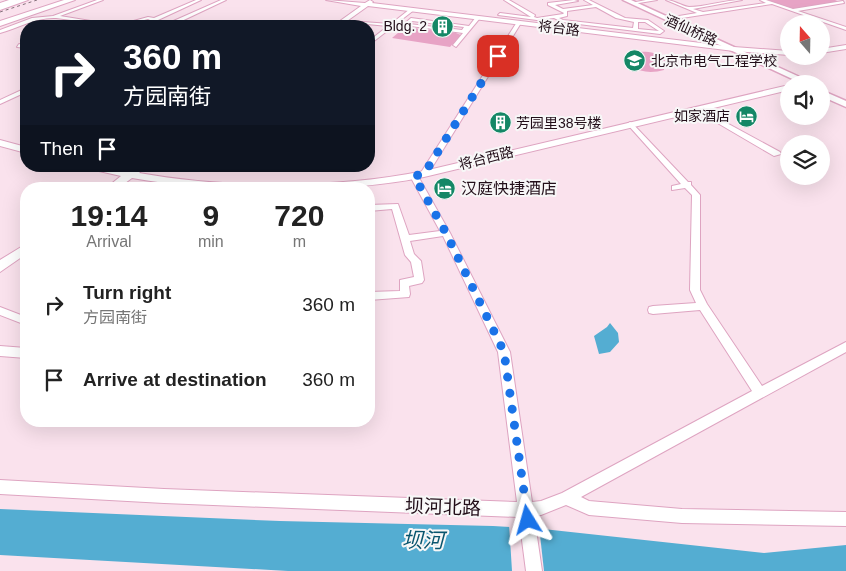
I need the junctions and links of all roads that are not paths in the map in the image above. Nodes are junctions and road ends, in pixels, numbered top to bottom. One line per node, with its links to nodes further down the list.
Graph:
1 (16, 0): 24 (highway)
2 (25, 0): 24 (highway)
3 (62, 0): 48 (highway)
4 (71, 0): 48 (highway)
5 (101, 0): 35 (street)
6 (199, 0): 42 (street)
7 (224, 0): 43 (street)
8 (329, 0): 21 (main road, 将台路)
9 (379, 0): 21 (main road)
10 (506, 0): 46 (street)
11 (586, 0): 25 (street)
12 (620, 0): 59 (main road, 酒仙桥路)
13 (655, 0): 19 (street)
14 (668, 0): 27 (street)
15 (740, 0): 23 (street)
16 (762, 0): 22 (street)
17 (837, 0): 20 (street)
18 (576, 1): 29 (street)
19 (630, 2): 38 (main road, 酒仙桥路)
20 (845, 2): 31 (street)
21 (371, 3): 28 (main road, 将台路); 44 (main road); 45 (main road)
22 (772, 3): 30 (street); 31 (street)
23 (712, 4): 27 (street); 30 (street)
24 (0, 6)
25 (598, 6): 29 (street); 47 (street)
26 (523, 8): 46 (street)
27 (688, 8): 34 (street)
28 (412, 10): 32 (main road, 将台路); 53 (street)
29 (563, 10): 36 (street)
30 (727, 10): 34 (street)
31 (792, 10): 54 (street)
32 (444, 14): 37 (main road, 将台路); 49 (street)
33 (500, 14): 46 (street)
34 (703, 14): 38 (street)
35 (54, 17): 39 (street); 40 (street)
36 (555, 17): 46 (street); 55 (street)
37 (478, 18): 50 (main road, 将台路); 58 (street)
38 (669, 19): 61 (main road, 酒仙桥路)
39 (34, 20)
40 (72, 20)
41 (138, 20): 42 (street)
42 (154, 20)
43 (182, 20)
44 (345, 20)
45 (350, 20)
46 (540, 21): 50 (main road, 将台路); 59 (main road, 将台路)
47 (636, 21): 55 (street); 55 (street)
48 (0, 22)
49 (435, 22): 49 (street)
50 (519, 23): 79 (street)
51 (20, 25): 56 (street)
52 (375, 25): 53 (street)
53 (391, 25): 57 (street)
54 (846, 29)
55 (635, 30)
56 (0, 32)
57 (375, 39)
58 (456, 45)
59 (723, 47): 61 (main road, 将台路); 64 (main road, 酒仙桥路)
60 (846, 47): 62 (main road)
61 (734, 49): 63 (main road, 将台路); 65 (main road, 酒仙桥路)
62 (830, 50)
63 (780, 52)
64 (787, 75)
65 (788, 75)
66 (780, 89): 73 (main road, 将台西路)
67 (830, 92): 70 (main road)
68 (20, 93): 71 (street)
69 (830, 97): 72 (main road)
70 (846, 100)
71 (0, 102)
72 (846, 104)
73 (699, 110): 74 (main road, 将台西路); 77 (street)
74 (630, 124): 79 (main road, 将台西路); 84 (street)
75 (0, 143): 76 (main road)
76 (20, 148)
77 (777, 154)
78 (127, 172): 80 (main road); 81 (main road); 82 (main road, 将台西路)
79 (419, 175): 83 (main road, 将台西路); 87 (street)
80 (112, 182)
81 (117, 182)
82 (181, 182)
83 (353, 182)
84 (688, 184): 85 (street); 94 (street)
85 (676, 188)
86 (375, 208): 88 (street)
87 (446, 233): 88 (street); 104 (street)
88 (405, 239): 93 (street)
89 (20, 246): 91 (main road)
90 (20, 252): 92 (main road)
91 (0, 260)
92 (0, 267)
93 (375, 296)
94 (703, 306): 95 (street); 101 (street)
95 (653, 310)
96 (0, 311): 97 (street)
97 (20, 319)
98 (846, 347): 101 (street, 坝河北路)
99 (0, 351): 100 (street)
100 (20, 352)
101 (761, 394): 103 (street, 坝河北路)
102 (0, 487): 104 (street, 坝河北路)
103 (566, 498): 104 (street, 坝河北路); 105 (street)
104 (528, 515): 106 (street)
105 (846, 519)
106 (534, 571)

